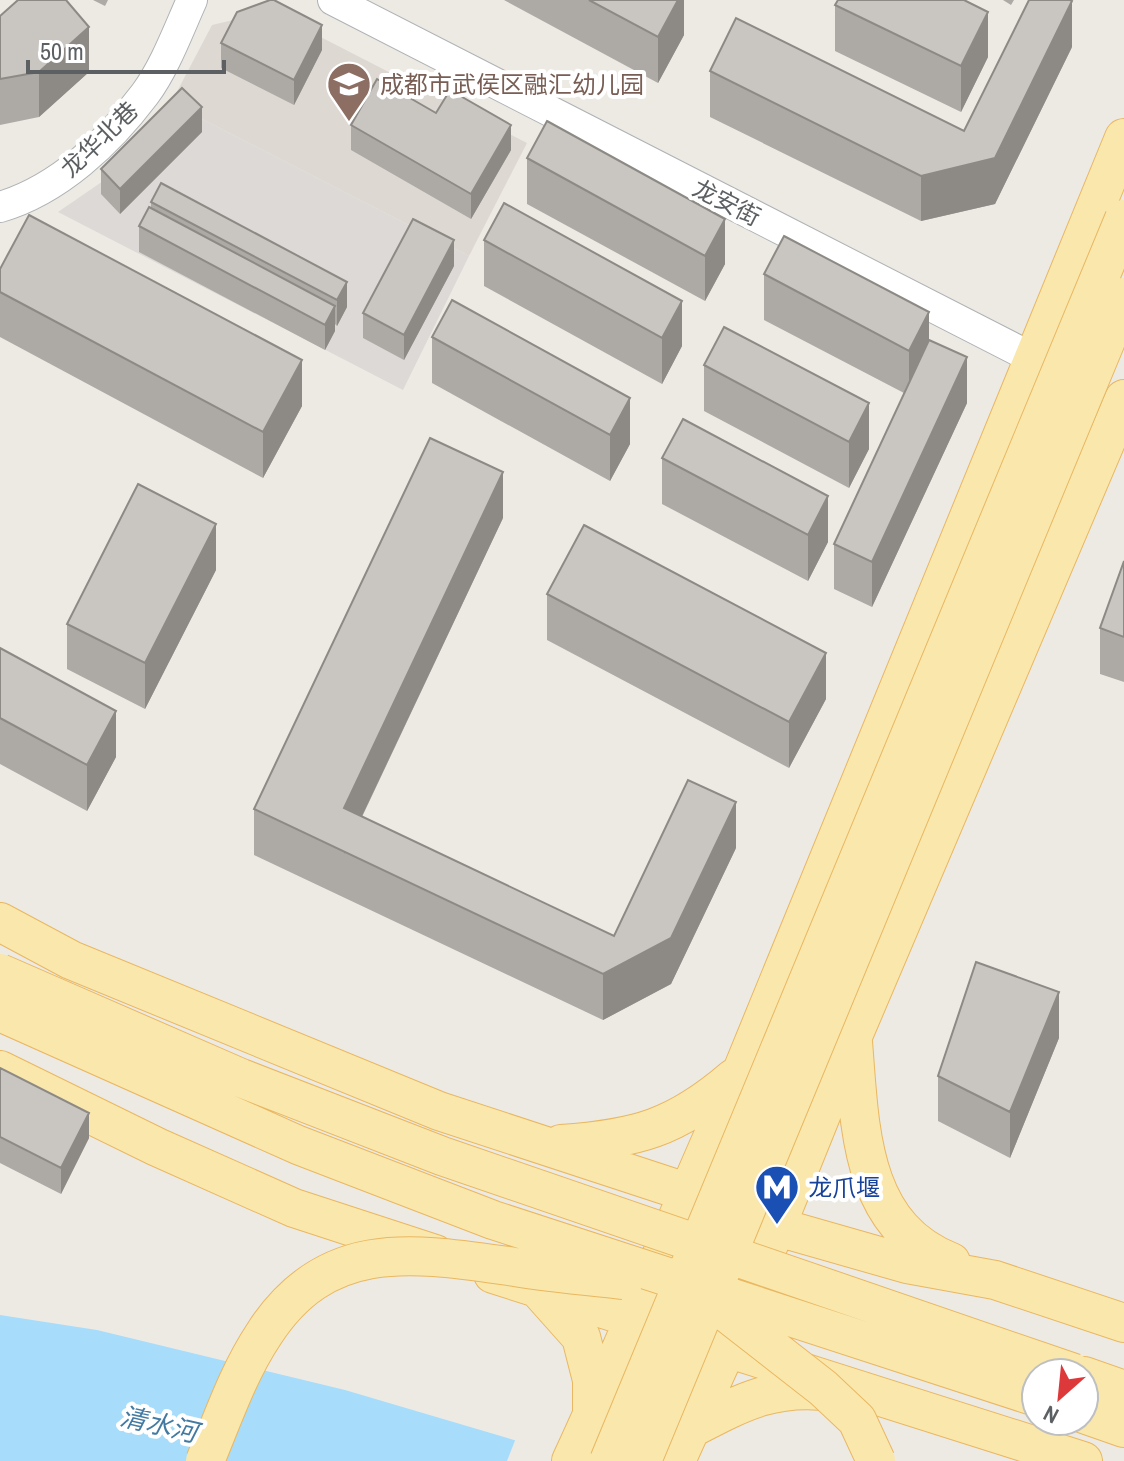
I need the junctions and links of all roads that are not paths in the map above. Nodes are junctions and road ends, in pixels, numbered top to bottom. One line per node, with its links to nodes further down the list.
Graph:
1 (192, 0): 4 (street, 龙华北巷)
2 (333, 0): 7 (street, 龙安街)
3 (1124, 138): 7 (main road)
4 (0, 207)
5 (1124, 219): 25 (main road, bridge)
6 (1124, 297): 25 (main road, bridge)
7 (1034, 359): 8 (street, 龙安街); 14 (main road)
8 (1123, 401): 12 (main road)
9 (0, 922): 15 (main road)
10 (0, 973): 24 (main road, bridge)
11 (0, 1012): 19 (main road, bridge)
12 (853, 1036): 17 (main road); 18 (main road)
13 (0, 1070): 20 (main road)
14 (742, 1071): 15 (main road); 16 (main road)
15 (544, 1145): 16 (main road)
16 (686, 1192): 17 (main road); 21 (main road)
17 (774, 1226): 18 (main road); 23 (main road)
18 (995, 1280): 22 (main road)
19 (695, 1288): 28 (main road, bridge); 34 (main road, bridge); 38 (main road, bridge)
20 (538, 1289): 21 (main road); 32 (main road)
21 (636, 1321): 23 (main road); 32 (main road)
22 (1124, 1323)
23 (728, 1346): 29 (main road); 33 (main road)
24 (1027, 1357)
25 (665, 1366): 32 (main road, bridge); 35 (main road, bridge); 36 (main road, bridge); 37 (main road, bridge)
26 (1100, 1382): 27 (main road)
27 (1124, 1390)
28 (1020, 1392)
29 (911, 1406): 33 (main road); 39 (main road)
30 (1100, 1420): 31 (main road)
31 (1124, 1428)
32 (586, 1441)
33 (684, 1444)
34 (205, 1461)
35 (609, 1461)
36 (642, 1461)
37 (654, 1461)
38 (876, 1461)
39 (1083, 1461)

